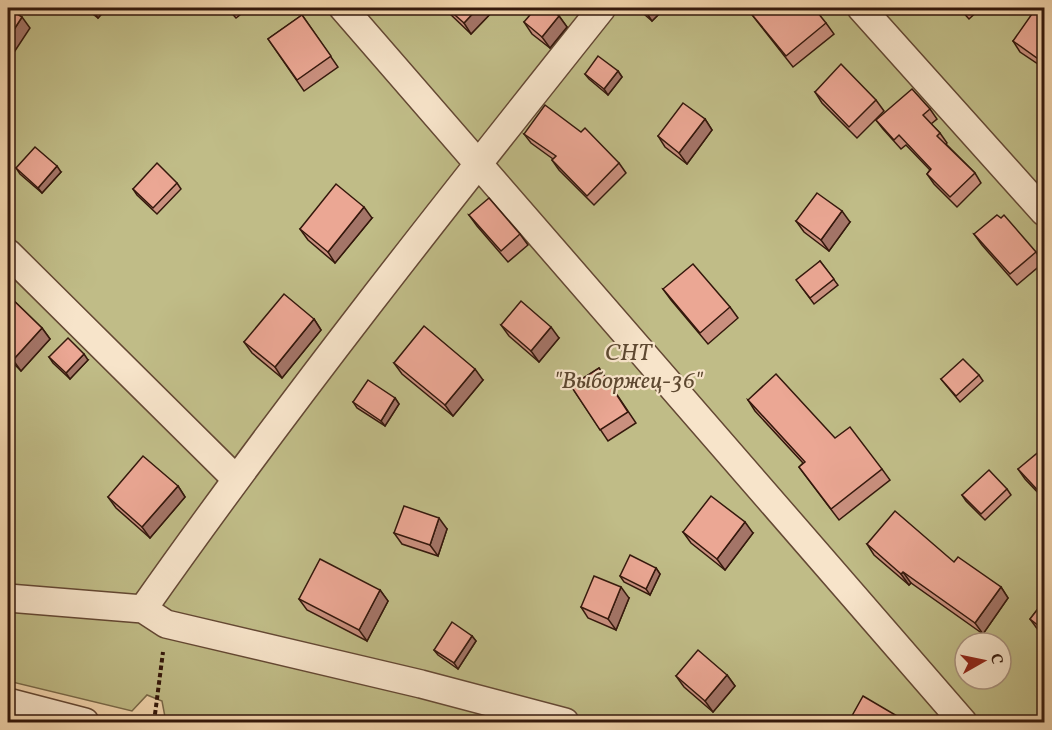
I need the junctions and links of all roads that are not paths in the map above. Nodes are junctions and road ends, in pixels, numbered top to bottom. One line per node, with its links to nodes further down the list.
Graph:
1 (343, 8): 4 (street)
2 (602, 8): 4 (street)
3 (861, 8): 5 (street)
4 (478, 163): 7 (street); 13 (street)
5 (1044, 212)
6 (8, 253): 7 (street)
7 (235, 478): 9 (street)
8 (8, 598): 9 (street)
9 (143, 609): 12 (street)
10 (8, 702): 11 (street)
11 (85, 723)
12 (564, 723)
13 (963, 723)

